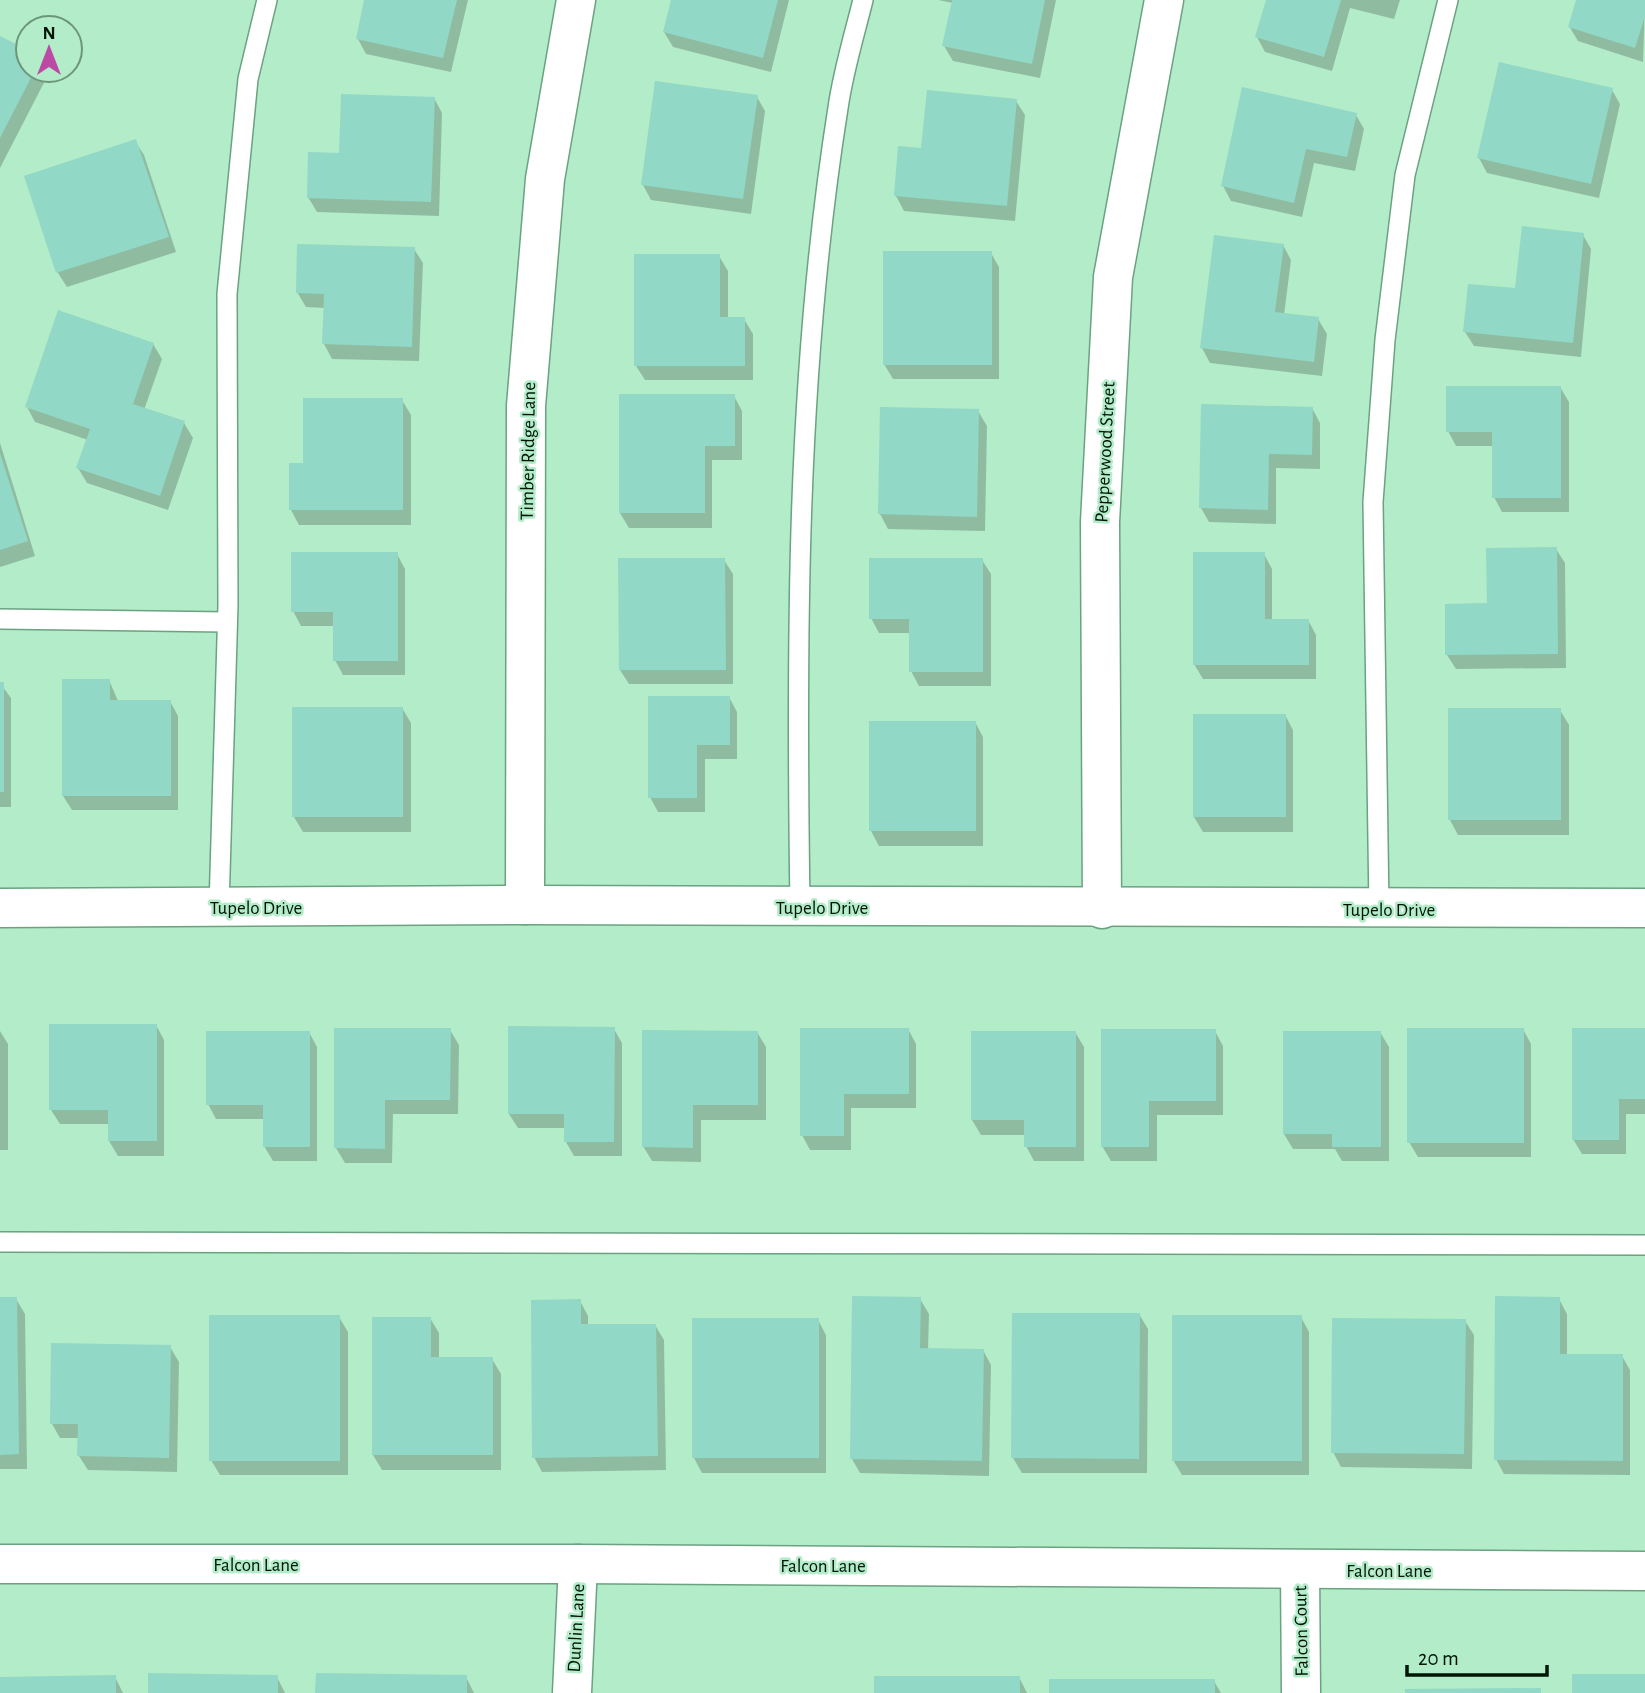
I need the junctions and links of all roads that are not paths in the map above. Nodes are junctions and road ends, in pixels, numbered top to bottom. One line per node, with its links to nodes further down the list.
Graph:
1 (267, 0): 7 (lane)
2 (576, 0): 8 (street, Timber Ridge Lane)
3 (863, 0): 10 (lane)
4 (1164, 0): 13 (street, Pepperwood Street)
5 (1448, 0): 14 (lane)
6 (0, 619): 7 (lane)
7 (227, 622): 9 (lane)
8 (525, 905): 9 (street, Tupelo Drive); 10 (street, Tupelo Drive)
9 (219, 907): 11 (street, Tupelo Drive)
10 (800, 907): 13 (street, Tupelo Drive)
11 (0, 908)
12 (1645, 908): 14 (street, Tupelo Drive)
13 (1102, 909): 14 (street, Tupelo Drive)
14 (1379, 909)
15 (0, 1242): 16 (lane)
16 (1645, 1245)
17 (0, 1563): 18 (street, Falcon Lane)
18 (578, 1563): 19 (street, Falcon Lane); 21 (street, Dunlin Lane)
19 (1300, 1570): 20 (street, Falcon Lane); 22 (street, Falcon Court)
20 (1645, 1571)
21 (572, 1693)
22 (1301, 1693)

